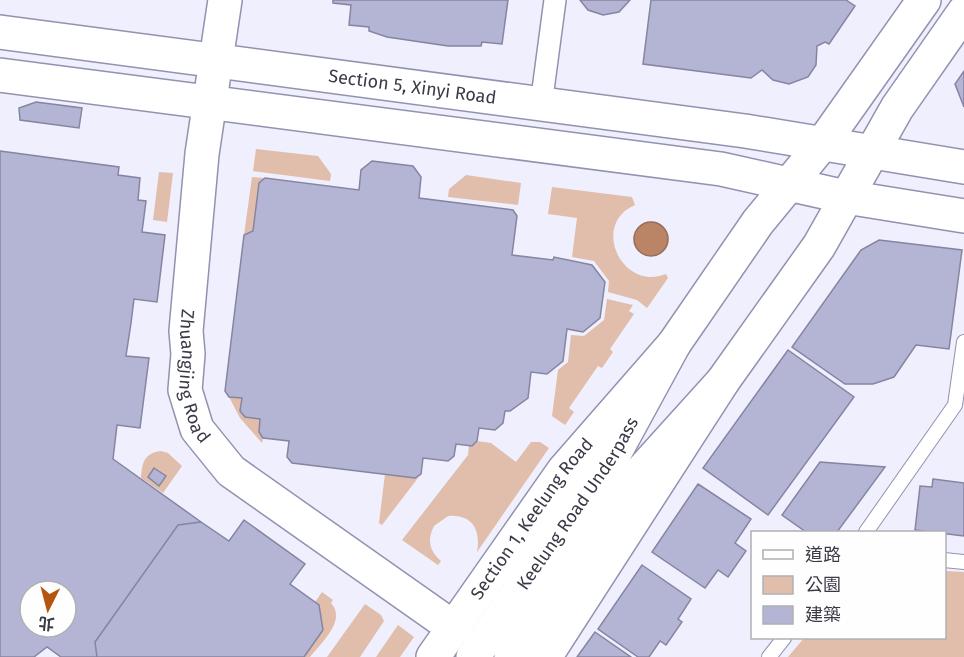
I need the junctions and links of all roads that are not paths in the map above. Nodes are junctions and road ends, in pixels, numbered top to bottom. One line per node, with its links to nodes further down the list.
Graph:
1 (225, 0): 6 (main road, Zhuangjing Road)
2 (555, 0): 9 (street)
3 (924, 0): 10 (main road, Section 1, Keelung Road)
4 (964, 12): 11 (main road)
5 (0, 32): 6 (main road, Section 5, Xinyi Road)
6 (215, 62): 8 (main road, Zhuangjing Road); 9 (main road, Section 5, Xinyi Road)
7 (0, 75): 8 (main road)
8 (209, 102): 13 (main road); 23 (main road, Zhuangjing Road)
9 (541, 105): 10 (main road, Section 5, Xinyi Road)
10 (823, 143): 11 (main road, Section 5, Xinyi Road); 13 (main road, Section 1, Keelung Road)
11 (871, 153): 12 (main road, Section 5, Xinyi Road); 14 (main road)
12 (964, 167)
13 (789, 184): 14 (main road); 17 (main road, Section 1, Keelung Road)
14 (846, 197): 15 (main road); 18 (main road)
15 (959, 208)
16 (964, 342): 19 (lane)
17 (674, 344): 23 (main road, Section 1, Keelung Road); 26 (main road, Keelung Road Underpass)
18 (723, 381): 27 (main road, Keelung Road Underpass); 28 (main road)
19 (959, 405): 20 (lane)
20 (867, 531)
21 (946, 560): 22 (lane)
22 (964, 562)
23 (454, 628): 25 (main road, Section 1, Keelung Road)
24 (783, 639): 29 (lane)
25 (433, 657)
26 (473, 657)
27 (511, 657)
28 (544, 657)
29 (769, 657)

